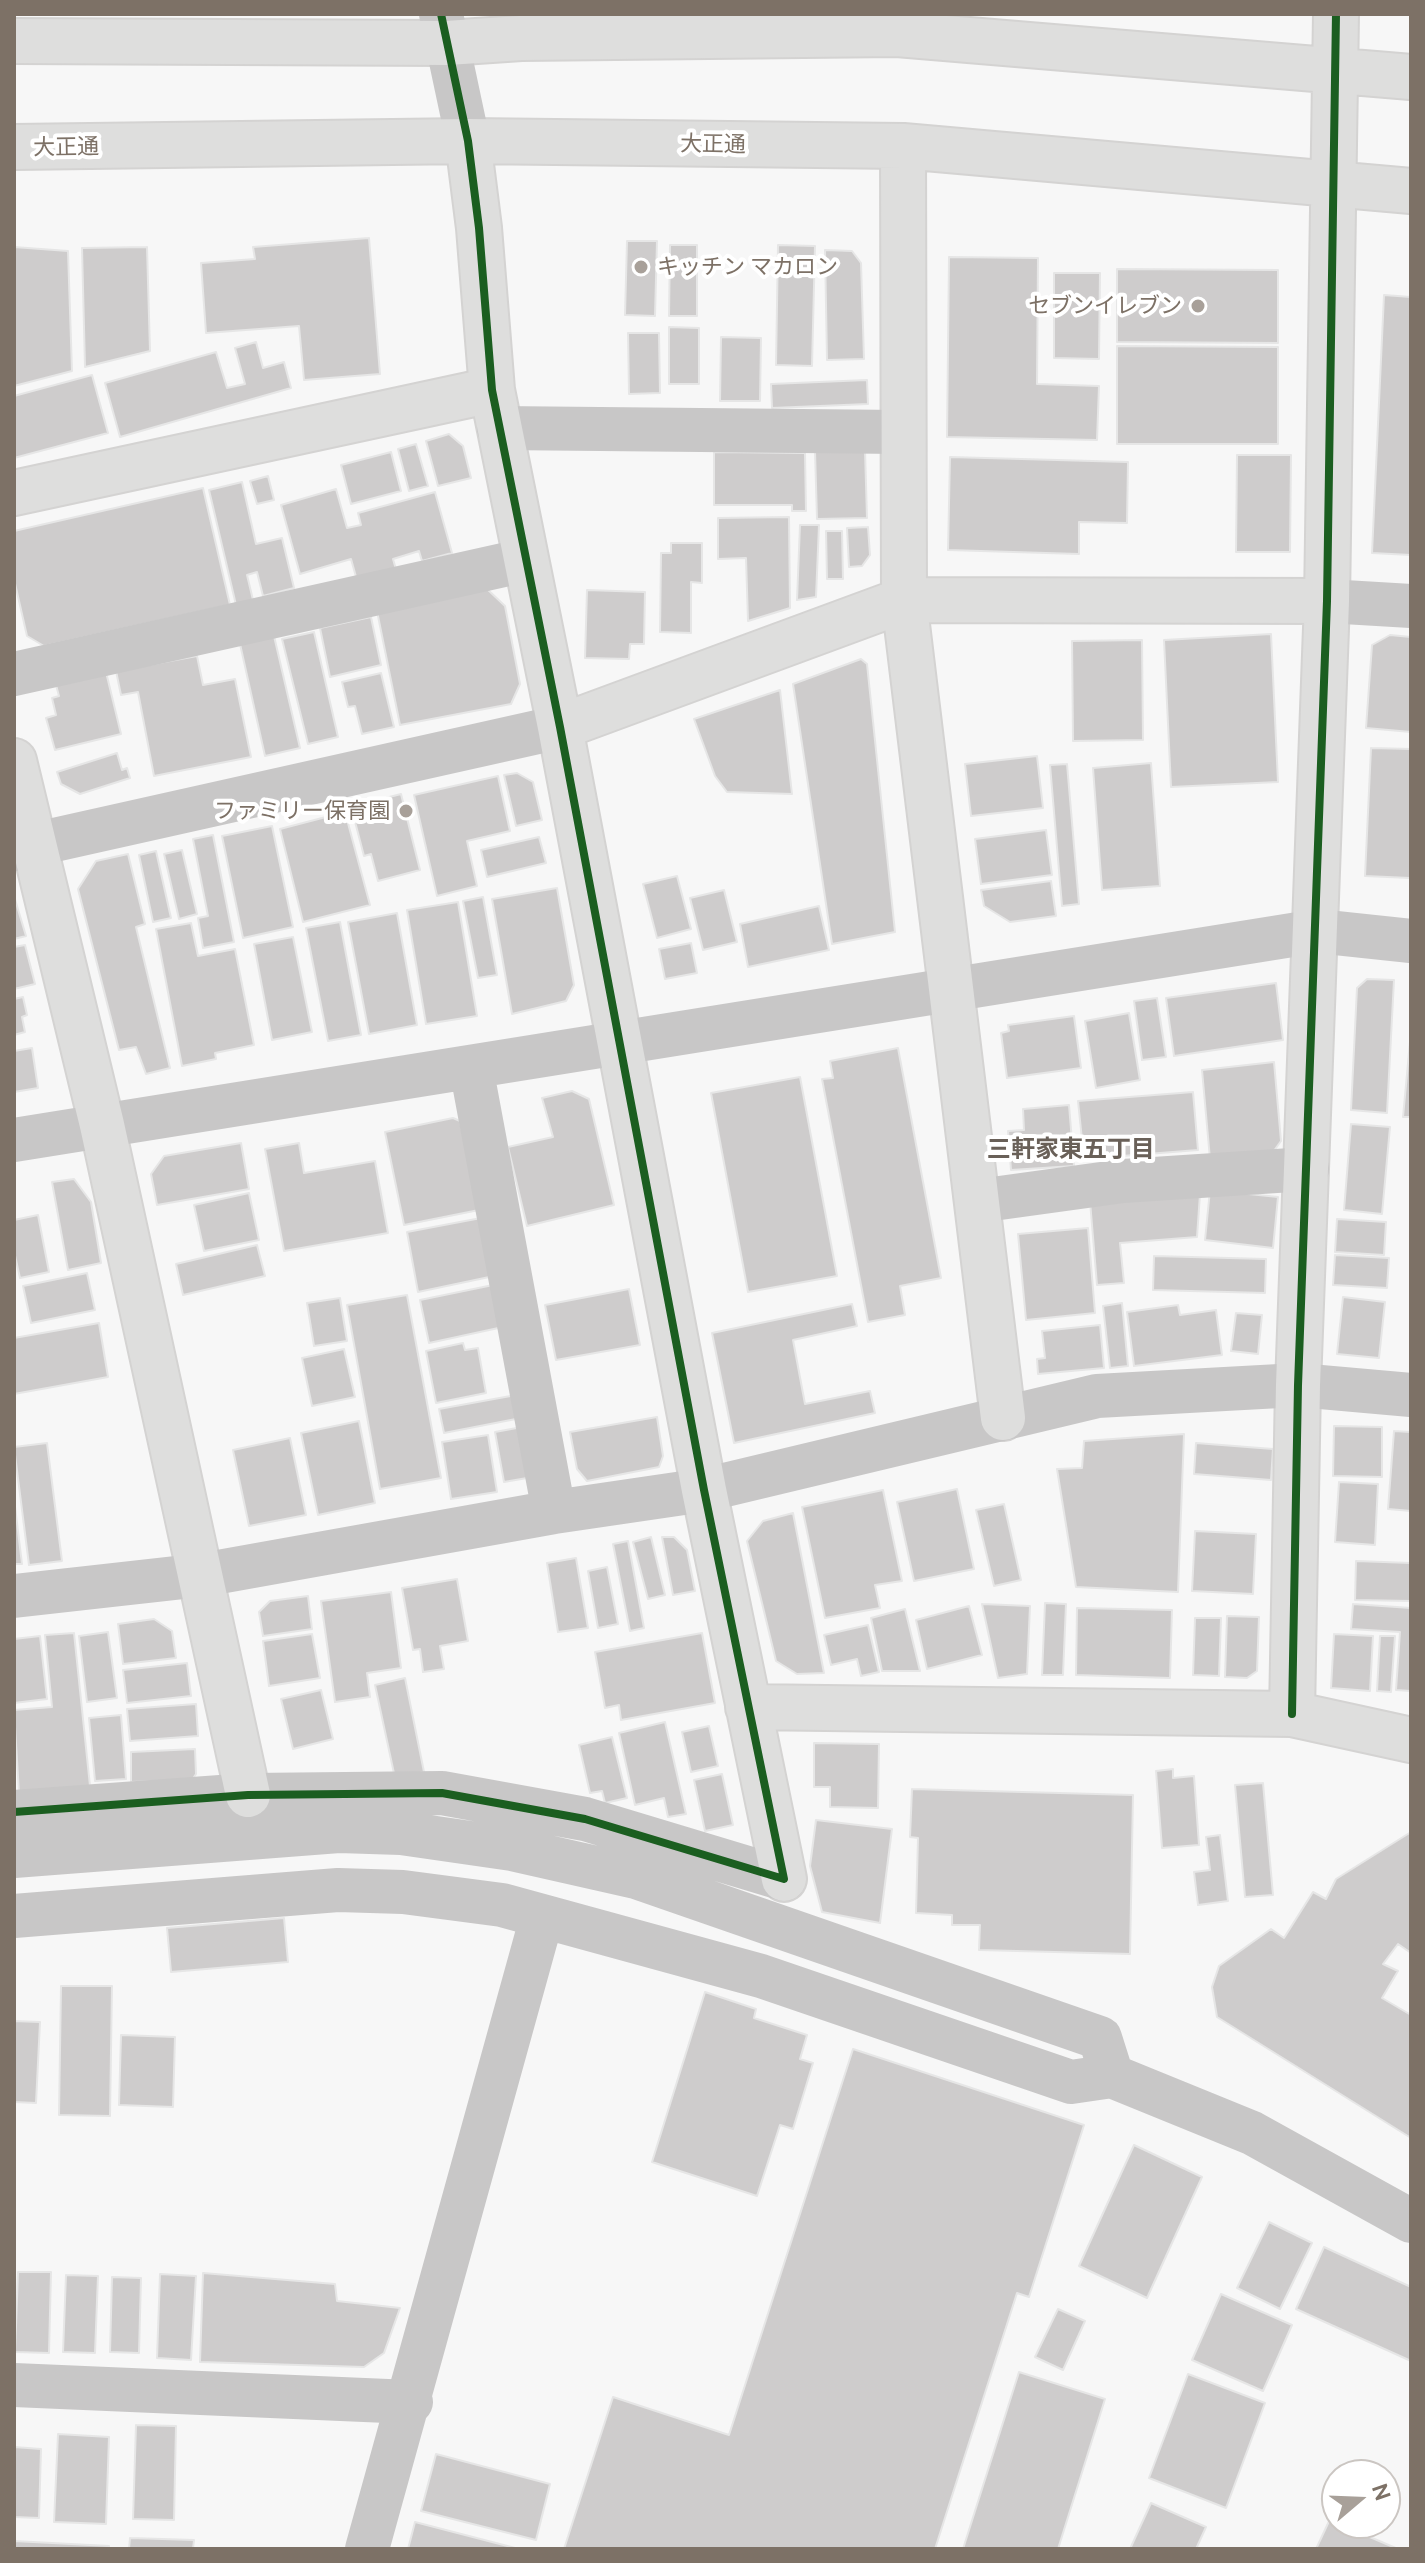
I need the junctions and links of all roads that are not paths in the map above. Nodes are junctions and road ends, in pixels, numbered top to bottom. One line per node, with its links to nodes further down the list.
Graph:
1 (1336, 14): 5 (street)
2 (897, 24): 3 (street); 5 (street)
3 (444, 28): 4 (street); 7 (street)
4 (14, 41)
5 (1336, 68): 6 (street); 10 (street)
6 (1411, 77)
7 (468, 141): 8 (street, 大正通); 9 (street, 大正通); 12 (street)
8 (903, 146): 10 (street, 大正通); 13 (street)
9 (14, 147)
10 (1334, 185): 11 (street, 大正通); 17 (street)
11 (1411, 191)
12 (496, 409): 13 (street); 14 (street); 15 (street)
13 (902, 432): 16 (street)
14 (14, 493)
15 (526, 560): 19 (street); 20 (street)
16 (904, 600): 17 (street); 20 (street); 25 (street)
17 (1327, 601): 18 (street); 23 (street)
18 (1411, 606)
19 (14, 674)
20 (560, 727): 22 (street); 26 (street)
21 (14, 761): 22 (street)
22 (24, 847): 28 (street)
23 (1317, 931): 24 (street); 25 (street); 30 (street)
24 (1411, 941)
25 (953, 987): 26 (street); 31 (street)
26 (618, 1044): 27 (street); 35 (street)
27 (471, 1067): 28 (street); 36 (street)
28 (102, 1125): 29 (street); 37 (street)
29 (14, 1140)
30 (1307, 1169): 31 (street); 32 (street)
31 (978, 1201): 34 (street)
32 (1298, 1385): 33 (street); 34 (street); 40 (street)
33 (1411, 1395)
34 (1003, 1418): 35 (street)
35 (704, 1490): 36 (street); 39 (street)
36 (554, 1512): 37 (street)
37 (202, 1575): 38 (street); 42 (street)
38 (14, 1596)
39 (748, 1707): 40 (street); 42 (street)
40 (1292, 1714): 41 (street)
41 (1411, 1740)
42 (248, 1795): 43 (street)
43 (14, 1812)
44 (14, 1856): 47 (street)
45 (14, 1916): 46 (street)
46 (542, 1917): 47 (street); 50 (street)
47 (1112, 2076): 48 (street)
48 (1411, 2221)
49 (14, 2385): 50 (street)
50 (411, 2402): 51 (street)
51 (367, 2549)

